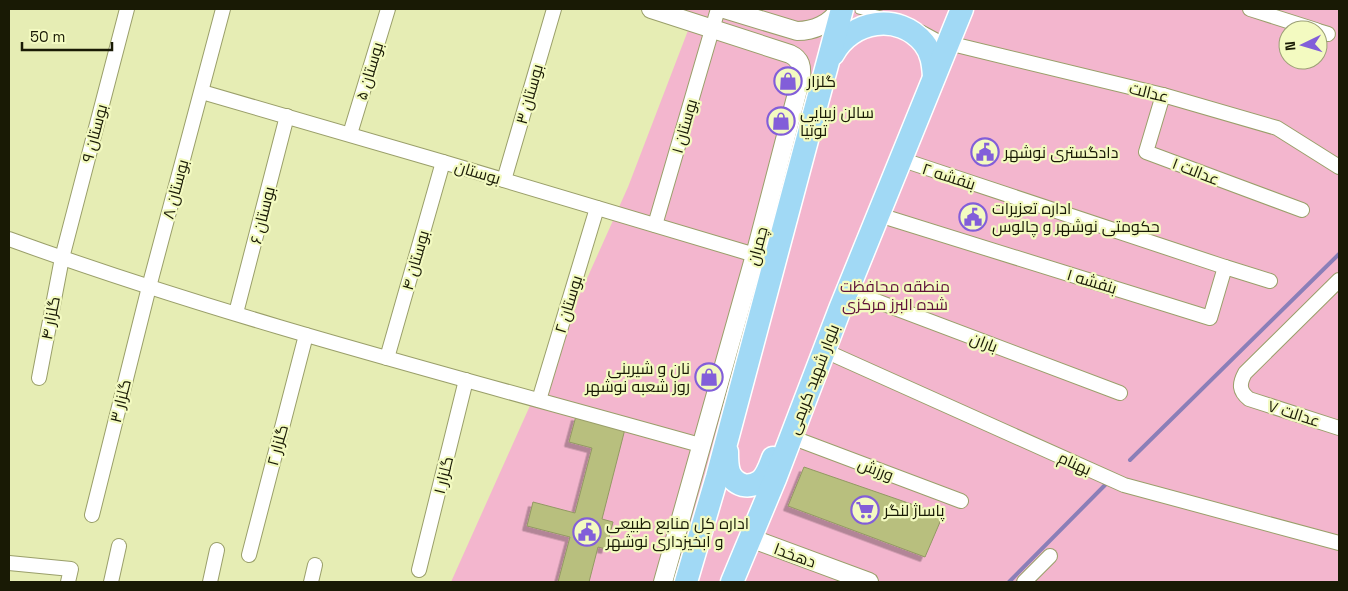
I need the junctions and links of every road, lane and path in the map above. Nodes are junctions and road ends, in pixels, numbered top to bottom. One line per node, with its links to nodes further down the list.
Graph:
1 (127, 9): 32 (street, بوستان ۹)
2 (223, 9): 18 (street, بوستان ۸)
3 (388, 9): 21 (street, بوستان ۵)
4 (554, 9): 25 (street, بوستان ۳)
5 (651, 9): 14 (street, چمران)
6 (718, 9): 14 (street, بوستان ۱)
7 (724, 9): 8 (street)
8 (849, 9): 11 (lane); 16 (main road)
9 (962, 9): 15 (main road, بلوار شهید کریمی)
10 (1250, 9): 12 (street)
11 (901, 18)
12 (1283, 20)
13 (909, 22): 15 (lane)
14 (712, 28): 29 (street, بوستان ۱); 31 (street, چمران)
15 (948, 43): 17 (main road, بلوار شهید کریمی); 19 (street, عدالت)
16 (828, 66): 17 (main road); 49 (main road)
17 (934, 76): 22 (main road, بلوار شهید کریمی)
18 (202, 92): 20 (street, بوستان); 36 (street, بوستان ۸)
19 (1163, 94): 24 (street, عدالت); 27 (street, عدالت ۱)
20 (287, 116): 21 (street, بوستان); 38 (street, بوستان ۶)
21 (350, 134): 23 (street, بوستان)
22 (900, 159): 28 (main road, بلوار شهید کریمی); 33 (street, بنفشه ۲)
23 (443, 162): 25 (street, بوستان); 41 (street, بوستان ۴)
24 (1339, 167)
25 (504, 180): 26 (street, بوستان)
26 (597, 208): 29 (street, بوستان); 45 (street, بوستان ۲)
27 (1302, 210)
28 (879, 215): 33 (street, بنفشه ۱); 37 (main road, بلوار شهید کریمی)
29 (655, 225): 31 (street, بوستان)
30 (9, 239): 32 (street)
31 (755, 255): 50 (street, چمران)
32 (62, 258): 36 (street); 42 (street, گلزار ۴)
33 (1225, 267): 35 (street)
34 (1339, 280): 47 (street, ۷ عدالت)
35 (1270, 281)
36 (149, 287): 38 (street); 52 (street, گلزار ۳)
37 (847, 290): 40 (main road, بلوار شهید کریمی); 44 (street, باران)
38 (236, 313): 39 (street)
39 (306, 335): 41 (street); 57 (street, گلزار ۲)
40 (824, 350): 46 (main road, بلوار شهید کریمی); 54 (street, بهنام)
41 (387, 358): 43 (street)
42 (39, 378)
43 (466, 380): 45 (street); 61 (street, گلزار ۱)
44 (1120, 393)
45 (539, 400): 50 (street)
46 (802, 406): 48 (main road, بلوار شهید کریمی); 49 (main road)
47 (1339, 428)
48 (791, 437): 51 (street, ورزش); 53 (main road, بلوار شهید کریمی)
49 (726, 444): 67 (main road)
50 (700, 445): 66 (street, چمران)
51 (961, 501)
52 (92, 515)
53 (750, 538): 68 (main road, بلوار شهید کریمی); 69 (street, دهخدا)
54 (1339, 543)
55 (118, 546): 63 (street)
56 (217, 550): 64 (street)
57 (248, 555)
58 (1050, 556): 70 (street)
59 (9, 563): 62 (street)
60 (315, 565): 65 (street)
61 (419, 570)
62 (68, 582)
63 (111, 582)
64 (210, 582)
65 (311, 582)
66 (663, 582)
67 (686, 582)
68 (732, 582)
69 (869, 582)
70 (1024, 582)

